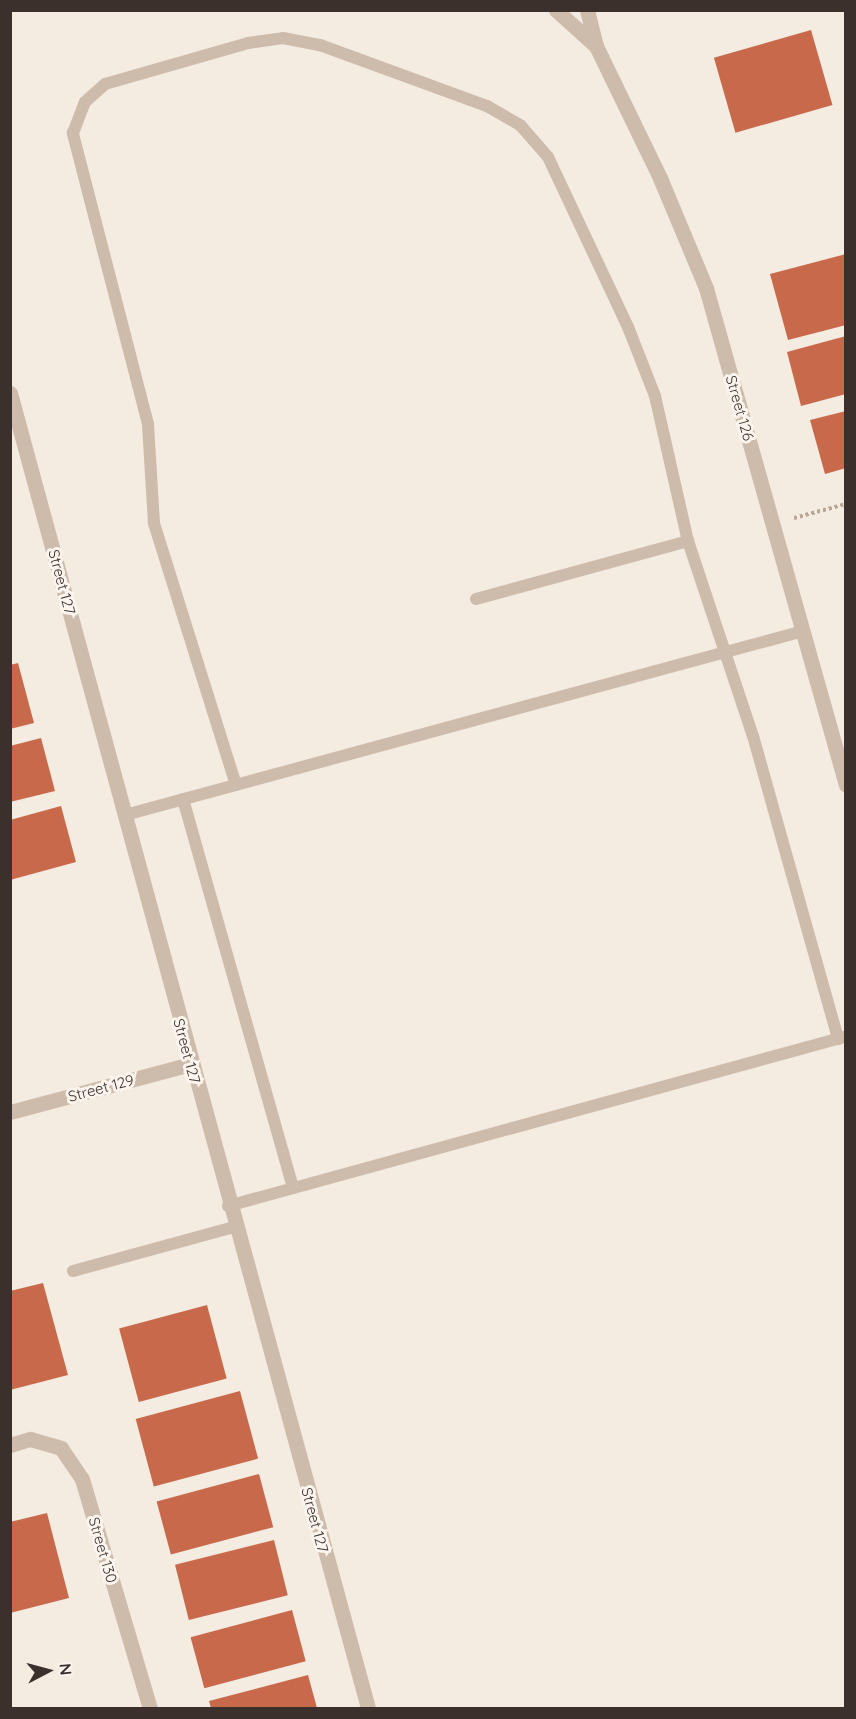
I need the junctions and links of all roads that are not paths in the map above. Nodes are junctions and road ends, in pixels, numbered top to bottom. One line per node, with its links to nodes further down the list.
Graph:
1 (556, 10): 3 (street, Street 126)
2 (586, 10): 3 (street, Street 126)
3 (597, 46): 7 (street, Street 126)
4 (10, 393): 12 (street, Street 127)
5 (688, 541): 6 (lane); 8 (lane); 9 (lane)
6 (476, 599)
7 (803, 631): 8 (lane); 10 (street, Street 126)
8 (727, 651): 9 (lane); 13 (lane)
9 (236, 785): 11 (lane)
10 (846, 785)
11 (183, 799): 12 (lane); 16 (lane)
12 (125, 815): 14 (street, Street 127)
13 (842, 1038): 16 (lane)
14 (190, 1064): 15 (street, Street 129); 17 (street, Street 127)
15 (10, 1112)
16 (293, 1188): 17 (lane)
17 (228, 1206): 18 (street, Street 127)
18 (234, 1227): 19 (lane); 22 (street, Street 127)
19 (73, 1271)
20 (10, 1444): 21 (street, Street 130)
21 (150, 1708)
22 (368, 1708)

